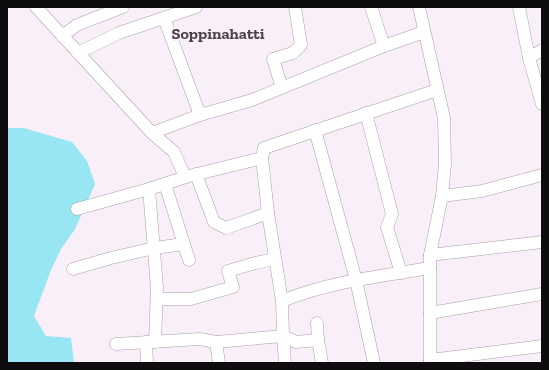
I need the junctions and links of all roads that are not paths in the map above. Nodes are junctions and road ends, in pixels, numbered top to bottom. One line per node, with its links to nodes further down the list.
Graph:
1 (36, 7): 10 (street)
2 (123, 7): 10 (street)
3 (295, 7): 16 (street)
4 (371, 7): 11 (street)
5 (419, 7): 9 (street)
6 (518, 7): 14 (street)
7 (193, 8): 8 (street)
8 (164, 18): 13 (street); 20 (street)
9 (424, 32): 11 (street); 17 (street)
10 (62, 36): 13 (street)
11 (384, 46): 16 (street)
12 (542, 50): 14 (street)
13 (78, 52): 22 (street)
14 (529, 58): 15 (street)
15 (539, 84): 18 (street)
16 (282, 88): 20 (street)
17 (437, 90): 19 (street); 28 (street)
18 (542, 104)
19 (366, 113): 21 (street); 39 (street)
20 (200, 114): 22 (street)
21 (315, 130): 23 (street); 40 (street)
22 (152, 133): 25 (street)
23 (262, 158): 25 (street); 30 (street)
24 (542, 175): 28 (street)
25 (191, 176): 26 (street); 30 (street)
26 (165, 184): 27 (street); 32 (street)
27 (149, 189): 29 (street); 33 (street)
28 (442, 196): 34 (street)
29 (77, 209)
30 (268, 213): 35 (street)
31 (542, 242): 34 (street)
32 (184, 244): 33 (street); 36 (street)
33 (154, 248): 37 (street); 42 (street)
34 (430, 255): 38 (street)
35 (275, 259): 42 (street); 43 (street)
36 (189, 260)
37 (73, 268)
38 (430, 268): 39 (street); 44 (street)
39 (400, 273): 40 (street)
40 (356, 280): 43 (street); 57 (street)
41 (542, 294): 44 (street)
42 (157, 299): 48 (street)
43 (282, 301): 46 (street)
44 (430, 313): 52 (street)
45 (317, 323): 47 (street)
46 (283, 336): 47 (street); 49 (street); 55 (street)
47 (318, 340): 56 (street)
48 (151, 342): 49 (street); 50 (street); 53 (street)
49 (216, 342): 54 (street)
50 (116, 344)
51 (542, 346): 52 (street)
52 (430, 362)
53 (147, 363)
54 (219, 363)
55 (285, 363)
56 (322, 363)
57 (374, 363)

